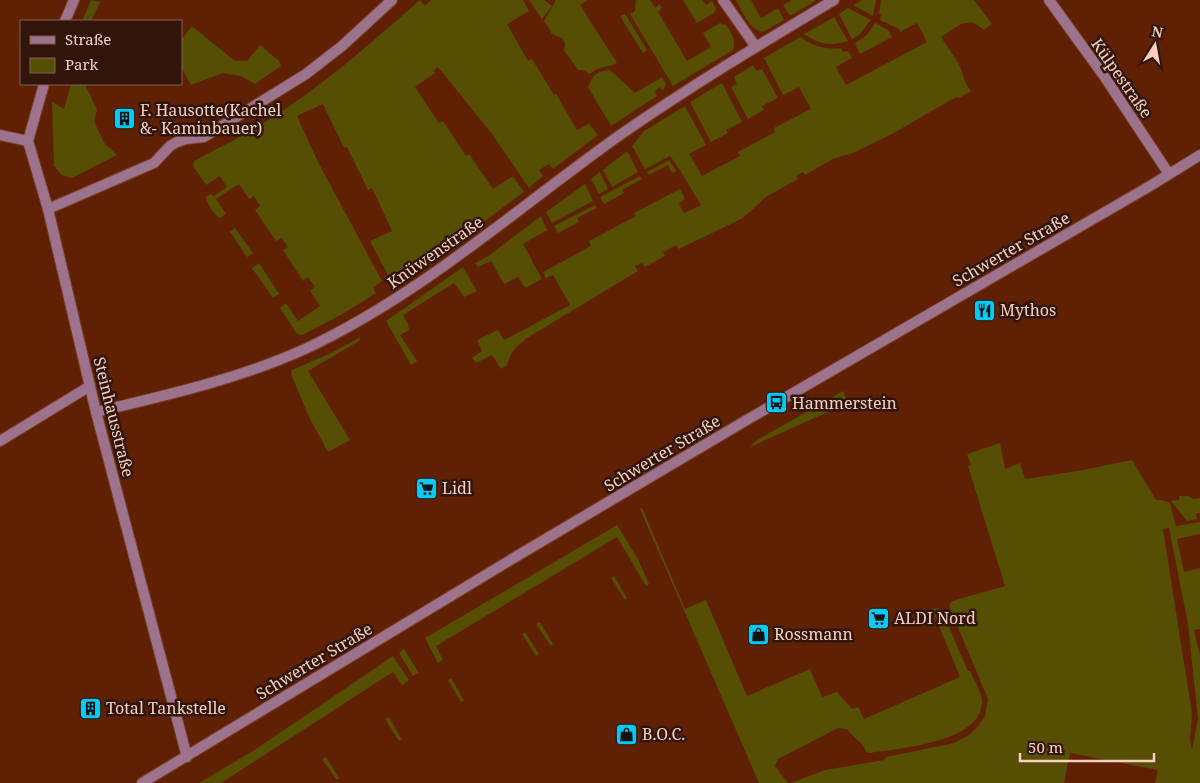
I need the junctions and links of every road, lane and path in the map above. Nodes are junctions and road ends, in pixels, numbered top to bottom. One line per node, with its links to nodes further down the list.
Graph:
1 (74, 0): 6 (street)
2 (392, 0): 13 (street)
3 (723, 0): 7 (street)
4 (834, 0): 7 (street, Knüwenstraße)
5 (1049, 0): 12 (street, Külpestraße)
6 (65, 20)
7 (756, 47): 15 (street, Knüwenstraße)
8 (44, 85): 10 (street)
9 (0, 135): 10 (street)
10 (28, 141): 13 (street, Steinhausstraße)
11 (1200, 155): 12 (street, Schwerter Straße)
12 (1169, 174): 17 (street, Schwerter Straße)
13 (48, 209): 14 (street, Steinhausstraße)
14 (90, 386): 15 (street, Steinhausstraße); 16 (street)
15 (96, 412): 17 (street, Steinhausstraße)
16 (0, 441)
17 (187, 757): 18 (street, Schwerter Straße)
18 (142, 783)

